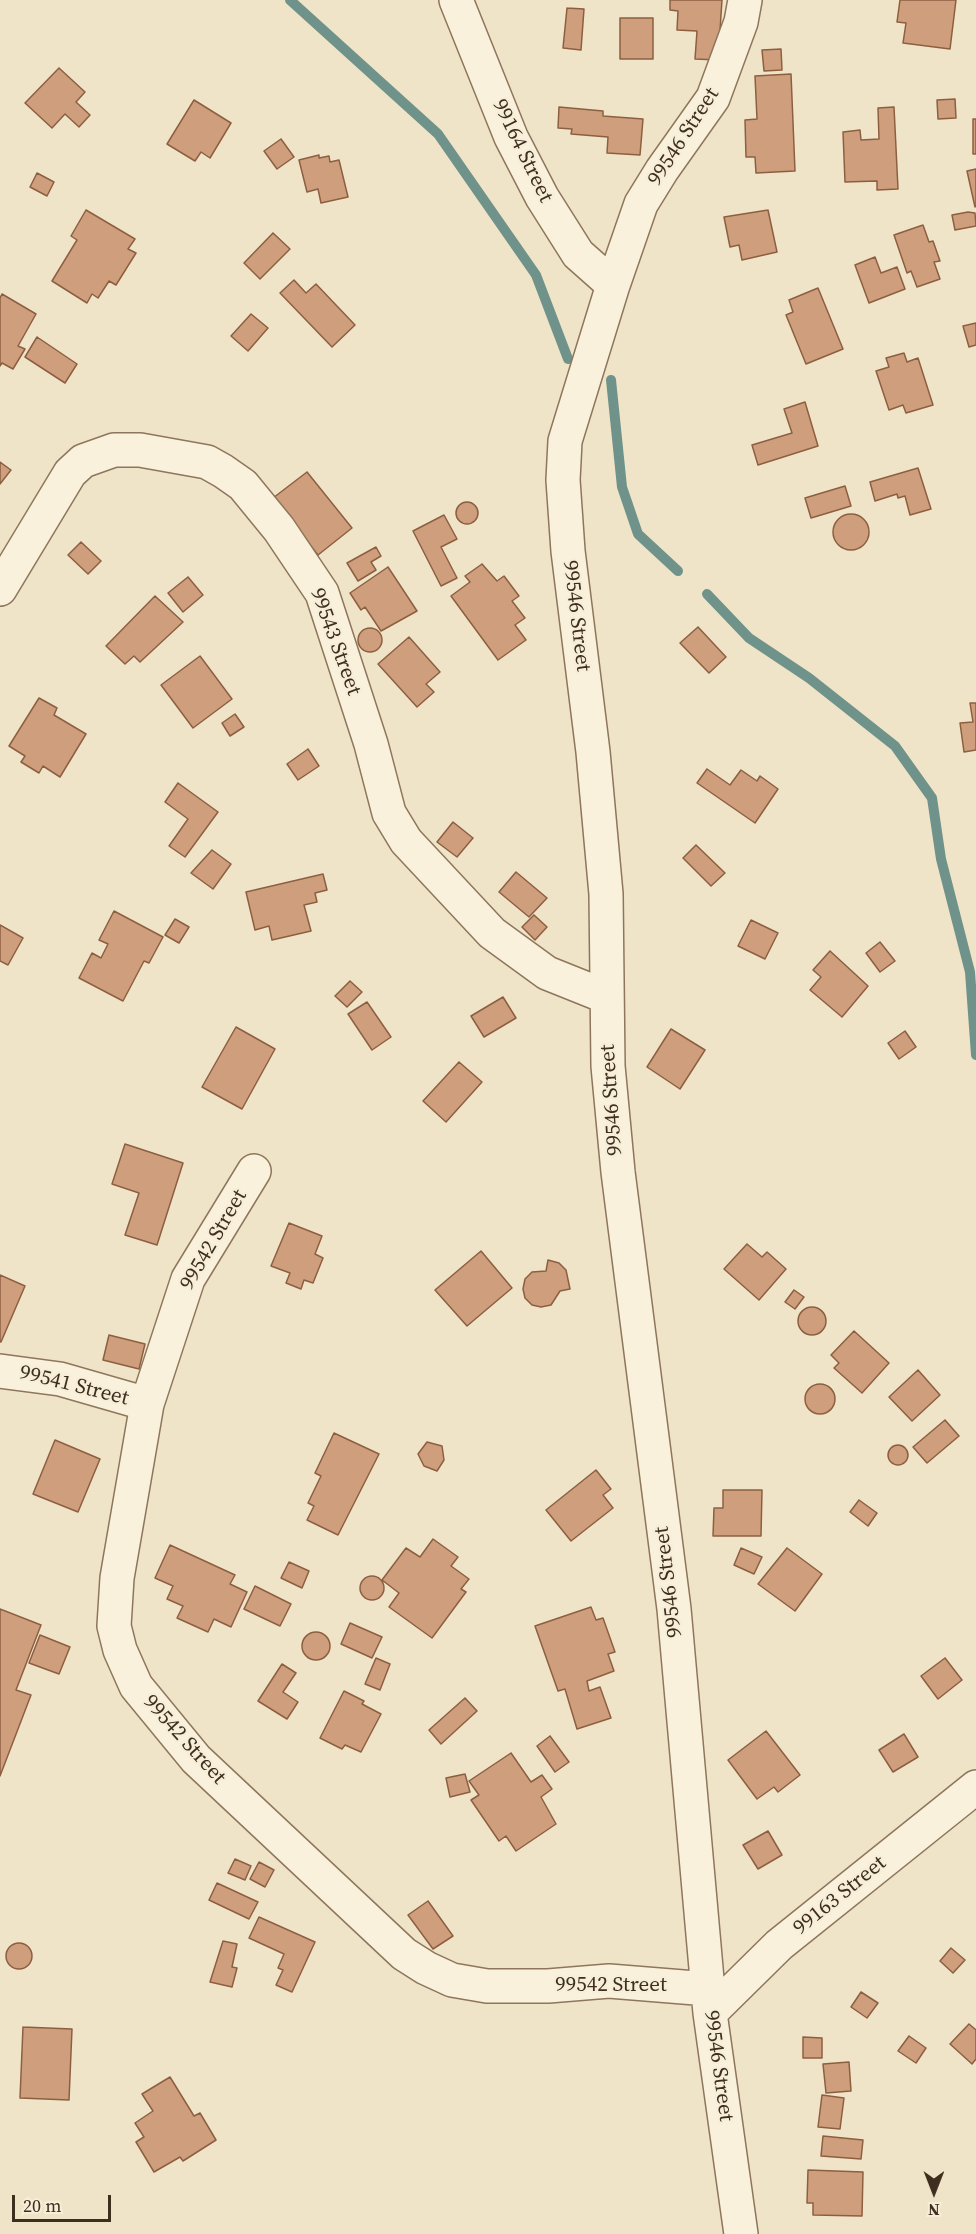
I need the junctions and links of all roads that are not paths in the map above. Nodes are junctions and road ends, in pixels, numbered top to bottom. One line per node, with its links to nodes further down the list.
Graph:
1 (456, 0): 3 (street, 99164 Street)
2 (745, 0): 3 (street, 99546 Street)
3 (612, 285): 5 (street, 99546 Street)
4 (0, 589): 5 (street, 99543 Street)
5 (607, 997): 10 (street, 99546 Street)
6 (254, 1171): 8 (street, 99542 Street)
7 (0, 1371): 8 (street, 99541 Street)
8 (147, 1404): 10 (street, 99542 Street)
9 (976, 1787): 10 (street, 99163 Street)
10 (709, 2001): 11 (street, 99546 Street)
11 (741, 2234)

